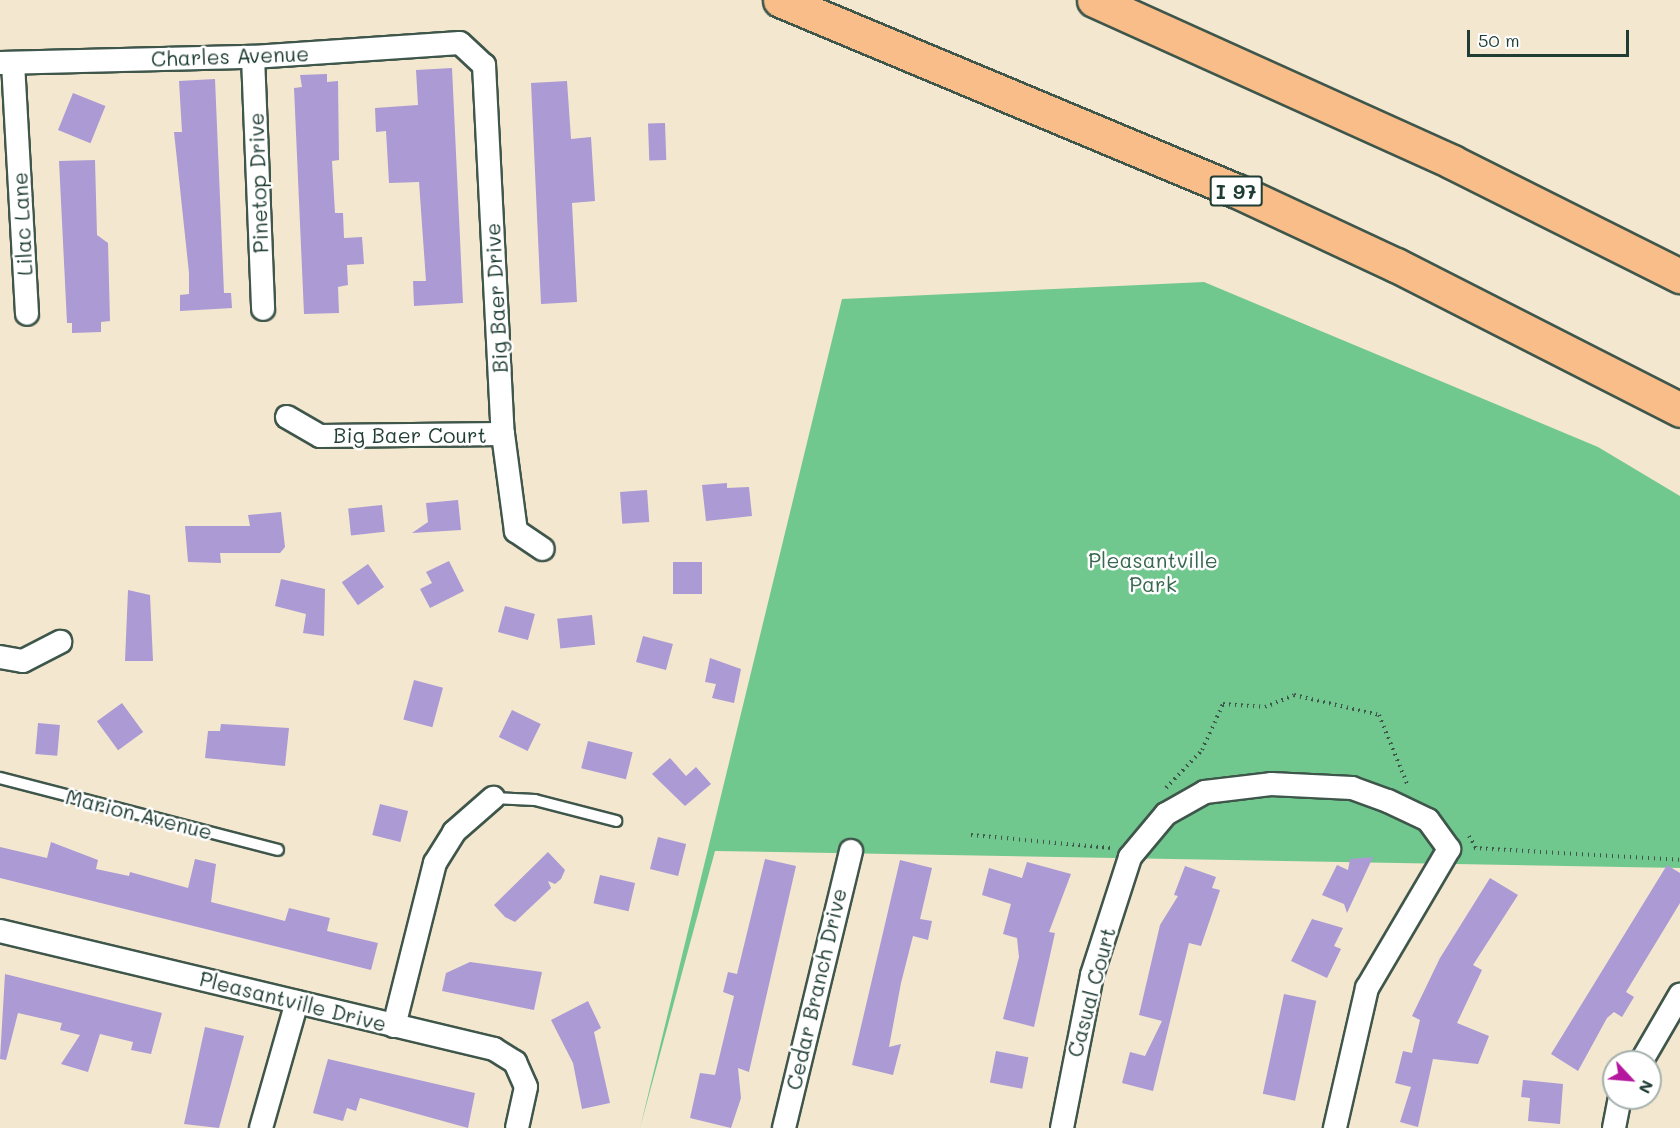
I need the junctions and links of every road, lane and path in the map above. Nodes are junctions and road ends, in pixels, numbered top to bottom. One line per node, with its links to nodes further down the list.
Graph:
1 (780, 0): 9 (highway, I 97)
2 (1094, 0): 6 (highway)
3 (460, 43): 4 (street, Charles Avenue); 11 (street, Big Baer Drive)
4 (253, 57): 5 (street, Charles Avenue); 7 (street, Pinetop Drive)
5 (6, 63): 8 (street, Lilac Lane)
6 (1680, 276)
7 (263, 309)
8 (27, 314)
9 (1680, 410)
10 (287, 417): 11 (street, Big Baer Court)
11 (503, 434): 12 (street, Big Baer Drive)
12 (543, 549)
13 (60, 642): 14 (street)
14 (0, 657)
15 (0, 778): 19 (lane, Marion Avenue)
16 (493, 798): 17 (lane); 25 (street)
17 (616, 821)
18 (1449, 849): 21 (path); 31 (street, Casual Court); 32 (street)
19 (279, 850)
20 (851, 851): 30 (street, Cedar Branch Drive)
21 (1680, 860)
22 (0, 931): 24 (street, Pleasantville Drive)
23 (1680, 995): 26 (street)
24 (297, 1002): 25 (street, Pleasantville Drive); 28 (street)
25 (394, 1026): 29 (street, Pleasantville Drive)
26 (1648, 1050)
27 (1618, 1110): 33 (street)
28 (261, 1128)
29 (518, 1128)
30 (784, 1128)
31 (1062, 1128)
32 (1335, 1128)
33 (1614, 1128)

